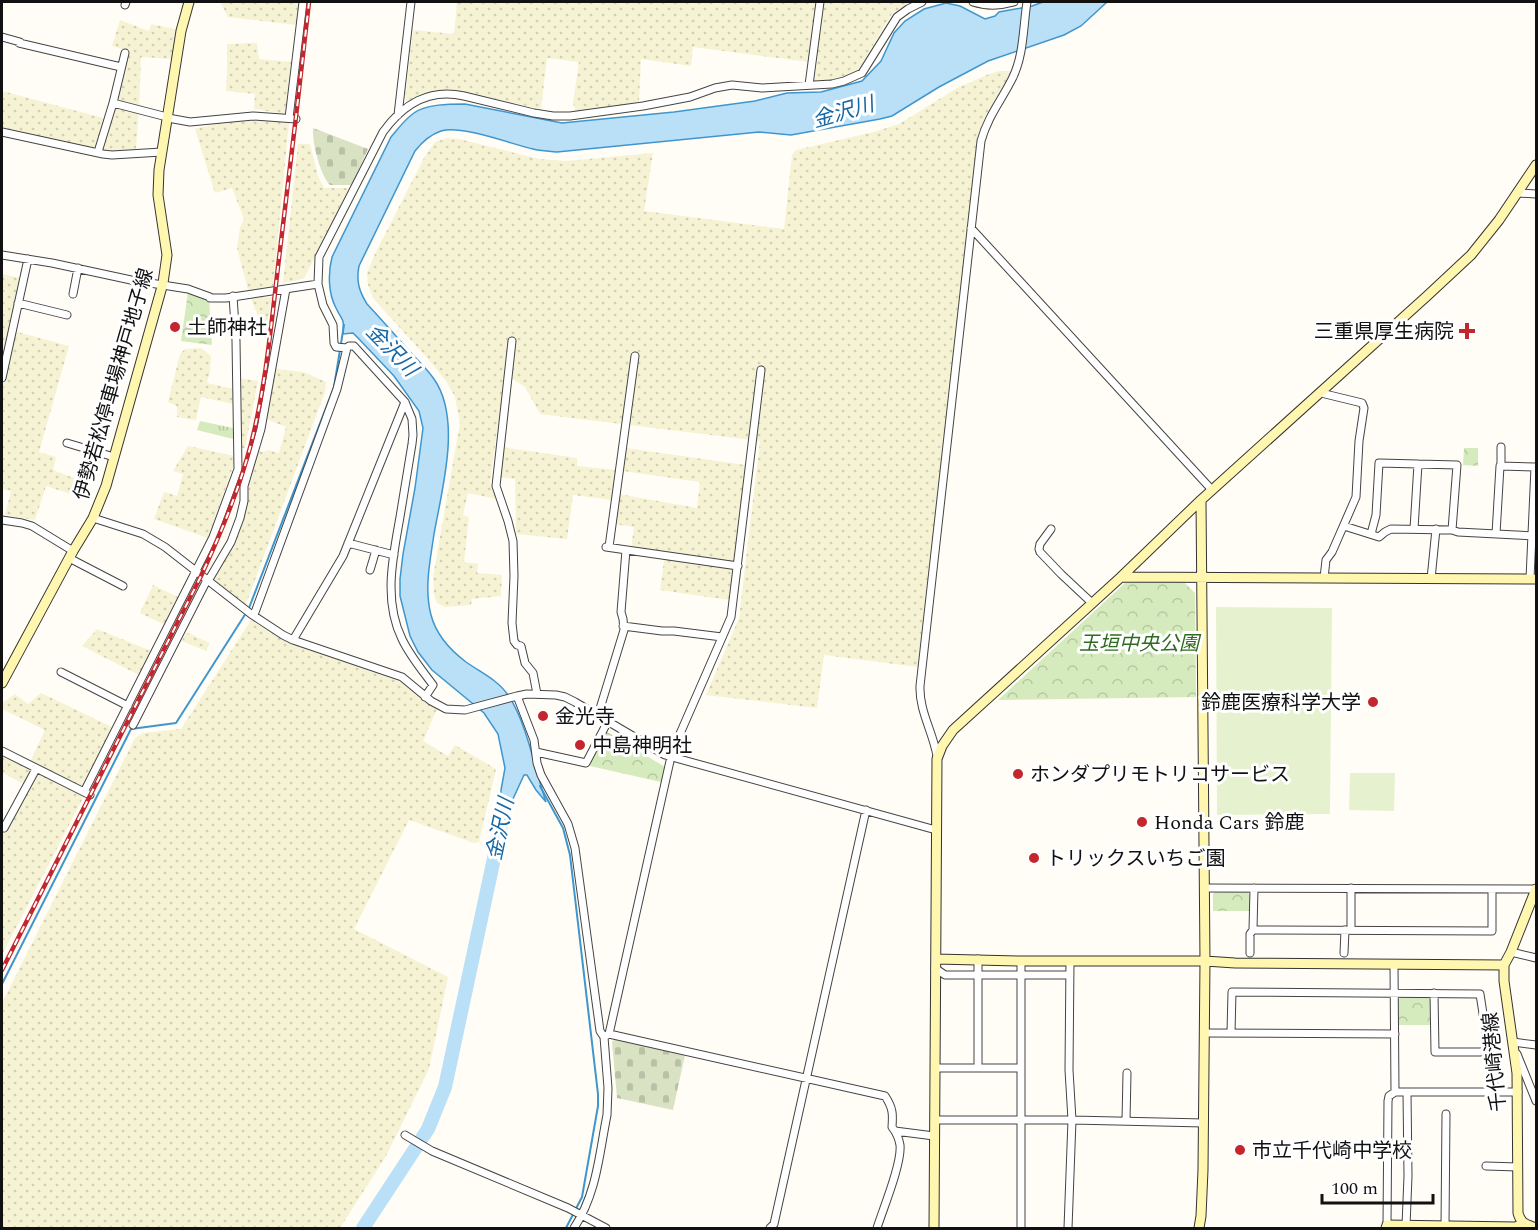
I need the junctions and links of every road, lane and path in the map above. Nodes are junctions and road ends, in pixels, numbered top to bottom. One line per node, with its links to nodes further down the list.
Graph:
1 (189, 2): 15 (street, 伊勢若松停車場神戸地子線)
2 (303, 2): 15 (street)
3 (411, 2): 14 (street)
4 (820, 2): 12 (street)
5 (922, 2): 12 (street)
6 (973, 2): 7 (street)
7 (1014, 2)
8 (1027, 2): 22 (street)
9 (2, 37): 11 (street)
10 (125, 53): 11 (street)
11 (121, 67): 13 (street)
12 (808, 85): 14 (street)
13 (113, 103): 15 (street); 17 (street)
14 (398, 115): 26 (street)
15 (167, 117): 18 (street, 伊勢若松停車場神戸地子線)
16 (2, 132): 17 (street)
17 (98, 152): 18 (street)
18 (162, 152): 27 (street, 伊勢若松停車場神戸地子線)
19 (1536, 165): 20 (street)
20 (1518, 193): 21 (street); 38 (street)
21 (1536, 194)
22 (971, 228): 46 (street); 90 (street)
23 (2, 255): 24 (street)
24 (28, 259): 25 (street); 31 (street)
25 (78, 268): 27 (street); 29 (street)
26 (318, 284): 28 (street); 34 (street)
27 (161, 286): 30 (street); 42 (street, 伊勢若松停車場神戸地子線)
28 (286, 289): 30 (street); 71 (street)
29 (73, 294)
30 (233, 296): 65 (street)
31 (18, 303): 32 (street); 37 (street)
32 (68, 315)
33 (512, 341): 80 (street)
34 (343, 348): 39 (street); 74 (street)
35 (635, 356): 60 (street)
36 (761, 370): 63 (street)
37 (2, 378)
38 (1321, 393): 46 (street); 50 (street)
39 (405, 402): 58 (street); 62 (street)
40 (67, 443): 42 (street)
41 (1501, 447): 44 (street)
42 (114, 457): 48 (street, 伊勢若松停車場神戸地子線)
43 (1418, 464): 52 (street); 54 (street); 55 (street)
44 (1501, 466): 45 (street); 56 (street)
45 (1535, 467): 57 (street)
46 (1212, 490): 47 (street)
47 (1201, 500): 66 (street); 67 (street)
48 (93, 518): 61 (street, 伊勢若松停車場神戸地子線); 65 (street)
49 (2, 520): 61 (street)
50 (1344, 526): 55 (street); 68 (street)
51 (1051, 529): 73 (street)
52 (1414, 529): 53 (street); 55 (street)
53 (1436, 530): 54 (street); 69 (street)
54 (1452, 530): 56 (street)
55 (1371, 534)
56 (1496, 534): 57 (street)
57 (1534, 536): 70 (street)
58 (348, 543): 59 (street); 77 (street)
59 (375, 550): 62 (street); 64 (street)
60 (626, 550): 63 (street); 75 (street)
61 (71, 554): 72 (street); 79 (street, 伊勢若松停車場神戸地子線)
62 (394, 555): 81 (street)
63 (738, 566): 76 (street)
64 (370, 570)
65 (196, 572): 71 (street); 83 (street)
66 (1121, 577): 67 (street); 73 (street)
67 (1201, 578): 68 (street); 95 (street)
68 (1324, 578): 69 (street)
69 (1431, 579): 70 (street)
70 (1533, 579)
71 (208, 581): 74 (street); 86 (street)
72 (123, 586)
73 (1092, 603): 90 (street)
74 (249, 612): 77 (street)
75 (623, 626): 76 (street); 84 (street)
76 (722, 638): 89 (street)
77 (293, 640): 81 (street)
78 (61, 672): 83 (street)
79 (2, 683)
80 (537, 694): 82 (street); 84 (street)
81 (425, 696): 82 (street)
82 (517, 696): 88 (street)
83 (128, 706): 91 (street)
84 (598, 715): 85 (street)
85 (608, 721): 88 (street); 89 (street)
86 (133, 725)
87 (2, 751): 91 (street)
88 (536, 752): 121 (street)
89 (672, 757): 92 (street); 121 (street)
90 (937, 759): 94 (street)
91 (36, 769): 93 (street)
92 (866, 810): 94 (street); 129 (street)
93 (4, 828)
94 (936, 830): 110 (street)
95 (1204, 888): 96 (street); 109 (street)
96 (1254, 888): 97 (street); 100 (street)
97 (1351, 888): 98 (street); 101 (street)
98 (1492, 889): 99 (street); 101 (street)
99 (1536, 889): 103 (street)
100 (1253, 930): 101 (street); 102 (street)
101 (1348, 930): 104 (street)
102 (1250, 952)
103 (1511, 952): 105 (street); 112 (street)
104 (1344, 953)
105 (1536, 958)
106 (978, 959): 107 (street); 110 (street); 113 (street)
107 (1021, 960): 108 (street); 114 (street)
108 (1070, 961): 109 (street); 115 (street)
109 (1205, 961): 111 (street); 118 (street)
110 (936, 964): 113 (street); 125 (street)
111 (1394, 965): 112 (street); 116 (street)
112 (1504, 965): 122 (street, 千代崎港線)
113 (978, 975): 114 (street); 126 (street)
114 (1021, 975): 115 (street); 127 (street)
115 (1070, 975): 138 (street)
116 (1395, 993): 117 (street); 119 (street); 120 (street)
117 (1434, 993): 124 (street); 124 (street)
118 (1204, 1033): 119 (street); 140 (street)
119 (1231, 1033): 120 (street)
120 (1395, 1034): 130 (street)
121 (607, 1036): 129 (street); 146 (street)
122 (1513, 1044): 123 (street); 133 (street, 千代崎港線); 134 (street)
123 (1536, 1045)
124 (1489, 1052): 132 (street)
125 (935, 1068): 126 (street); 136 (street)
126 (978, 1068): 127 (street)
127 (1021, 1068): 137 (street)
128 (1127, 1073): 139 (street)
129 (807, 1079): 141 (street); 153 (street)
130 (1395, 1092): 131 (street); 150 (street)
131 (1407, 1092): 132 (street); 147 (street)
132 (1495, 1092): 133 (street)
133 (1518, 1092): 145 (street, 千代崎港線)
134 (1536, 1101)
135 (1446, 1114): 148 (street)
136 (935, 1120): 137 (street); 143 (street)
137 (1021, 1120): 138 (street); 156 (street)
138 (1072, 1120): 139 (street); 157 (street)
139 (1126, 1121): 140 (street)
140 (1204, 1123): 158 (street)
141 (895, 1131): 143 (street); 154 (street)
142 (405, 1135): 146 (street)
143 (934, 1136): 155 (street)
144 (1486, 1166): 145 (street)
145 (1518, 1167): 149 (street, 千代崎港線)
146 (583, 1216): 151 (street); 152 (street)
147 (1406, 1226): 148 (street); 150 (street)
148 (1445, 1226): 149 (street)
149 (1524, 1226): 159 (street)
150 (1387, 1227)
151 (574, 1228)
152 (606, 1228)
153 (770, 1228)
154 (877, 1228)
155 (934, 1228)
156 (1021, 1228)
157 (1068, 1228)
158 (1199, 1228)
159 (1536, 1228)

